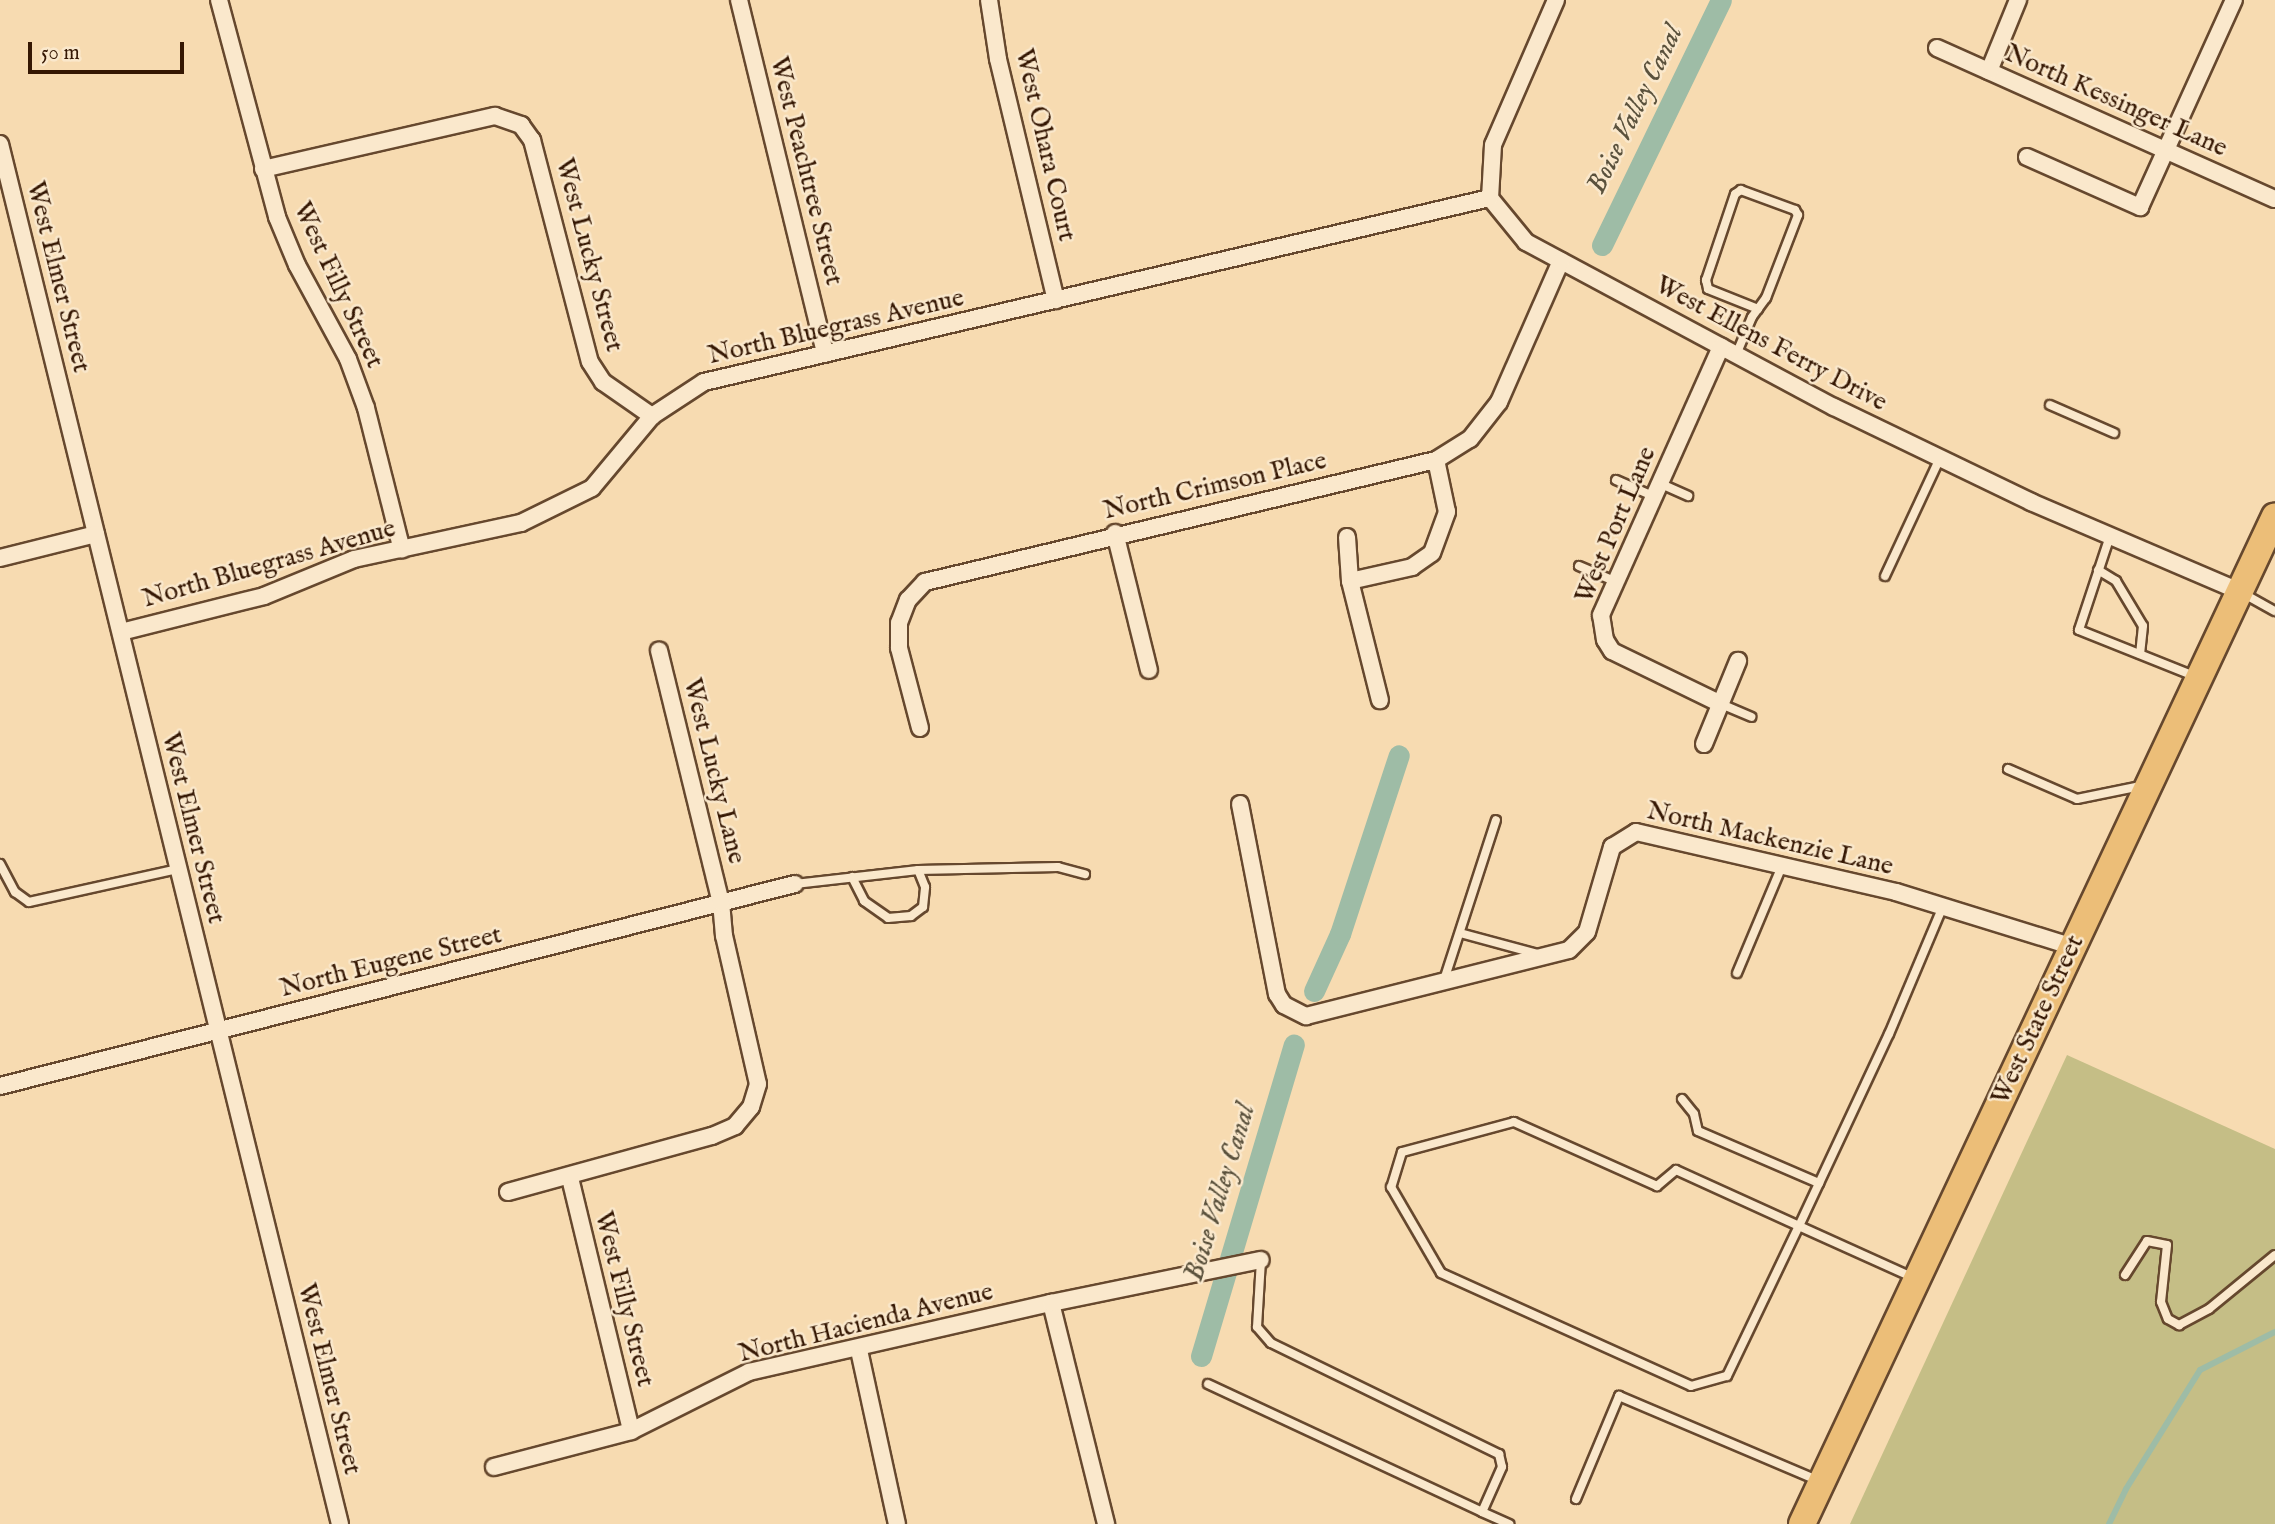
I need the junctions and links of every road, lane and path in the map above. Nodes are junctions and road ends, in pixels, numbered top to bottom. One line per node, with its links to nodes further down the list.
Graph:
1 (219, 0): 12 (street, West Filly Street)
2 (739, 0): 19 (street, West Peachtree Street)
3 (989, 0): 16 (street, West Ohara Court)
4 (1556, 0): 13 (street)
5 (2018, 0): 8 (street)
6 (2234, 0): 10 (street)
7 (1937, 48): 8 (street, North Kessinger Lane)
8 (1989, 71): 10 (street, North Kessinger Lane)
9 (0, 144): 31 (street, West Elmer Street)
10 (2165, 150): 11 (street); 14 (street, North Kessinger Lane)
11 (2028, 157)
12 (263, 169): 22 (street, West Lucky Street); 34 (street, West Filly Street)
13 (1490, 198): 15 (street, West Ellens Ferry Drive); 16 (street, North Bluegrass Avenue)
14 (2275, 199)
15 (1561, 261): 18 (street, West Ellens Ferry Drive); 25 (street, North Crimson Place)
16 (1056, 300): 19 (street, North Bluegrass Avenue)
17 (1758, 309): 17 (lane); 20 (lane)
18 (1721, 346): 20 (street, West Ellens Ferry Drive); 27 (street, West Port Lane)
19 (825, 354): 22 (street, North Bluegrass Avenue)
20 (1736, 355): 24 (street, West Ellens Ferry Drive)
21 (2050, 405): 23 (lane)
22 (652, 416): 34 (street, North Bluegrass Avenue)
23 (2114, 433)
24 (1940, 458): 32 (street, West Ellens Ferry Drive); 38 (lane)
25 (1436, 460): 30 (street, North Crimson Place); 39 (street)
26 (1616, 480): 27 (lane)
27 (1656, 489): 28 (lane); 40 (street, West Port Lane)
28 (1688, 496)
29 (2275, 516): 41 (main road, West State Street)
30 (1115, 533): 47 (street); 52 (street, North Crimson Place)
31 (96, 534): 35 (street); 43 (street, West Elmer Street)
32 (2110, 536): 37 (lane); 41 (street, West Ellens Ferry Drive)
33 (1347, 537): 39 (street)
34 (402, 550): 43 (street, North Bluegrass Avenue)
35 (0, 558)
36 (1578, 566): 40 (lane)
37 (2098, 570): 45 (lane); 45 (lane)
38 (1885, 576)
39 (1350, 581): 49 (street)
40 (1615, 581): 50 (street, West Port Lane)
41 (2241, 592): 42 (lane); 48 (main road, West State Street)
42 (2275, 611)
43 (121, 632): 60 (street, West Elmer Street)
44 (659, 651): 65 (street, West Lucky Lane)
45 (2140, 654): 48 (lane)
46 (1738, 660): 50 (street)
47 (1149, 670)
48 (2200, 679): 55 (main road, West State Street)
49 (1380, 700)
50 (1721, 704): 51 (lane); 53 (street)
51 (1751, 717)
52 (920, 729)
53 (1704, 744)
54 (2008, 769): 55 (lane)
55 (2151, 784): 68 (main road, West State Street)
56 (1240, 804): 71 (street, North Mackenzie Lane)
57 (1496, 820): 67 (lane)
58 (1783, 863): 66 (street, North Mackenzie Lane); 69 (street, North Mackenzie Lane); 70 (lane)
59 (0, 864): 60 (lane)
60 (178, 869): 72 (street, West Elmer Street)
61 (918, 870): 62 (lane); 63 (lane); 63 (lane)
62 (1085, 874)
63 (852, 877): 64 (lane)
64 (794, 884): 65 (street, North Eugene Street)
65 (721, 903): 72 (street, North Eugene Street); 75 (street)
66 (1942, 906): 68 (street, North Mackenzie Lane); 76 (lane)
67 (1460, 933): 69 (lane); 71 (lane)
68 (2070, 946): 82 (main road, West State Street)
69 (1549, 957): 71 (street, North Mackenzie Lane)
70 (1737, 973)
71 (1443, 983)
72 (218, 1032): 73 (street, North Eugene Street); 91 (street, West Elmer Street)
73 (0, 1086)
74 (1682, 1099): 76 (lane)
75 (570, 1178): 77 (street); 86 (street, West Filly Street)
76 (1819, 1183): 78 (lane)
77 (508, 1192)
78 (1800, 1226): 78 (lane); 82 (lane)
79 (2275, 1255): 81 (lane)
80 (1261, 1261): 83 (street, North Hacienda Avenue); 90 (lane)
81 (2125, 1275)
82 (1917, 1280): 88 (main road, West State Street)
83 (1051, 1303): 84 (street, North Hacienda Avenue); 93 (street)
84 (859, 1350): 86 (street, North Hacienda Avenue); 92 (street)
85 (1208, 1384): 90 (lane)
86 (631, 1431): 87 (street, North Hacienda Avenue)
87 (494, 1467)
88 (1822, 1482): 89 (lane); 95 (main road, West State Street)
89 (1576, 1499)
90 (1482, 1512): 94 (lane)
91 (340, 1524)
92 (897, 1524)
93 (1106, 1524)
94 (1509, 1524)
95 (1802, 1524)

